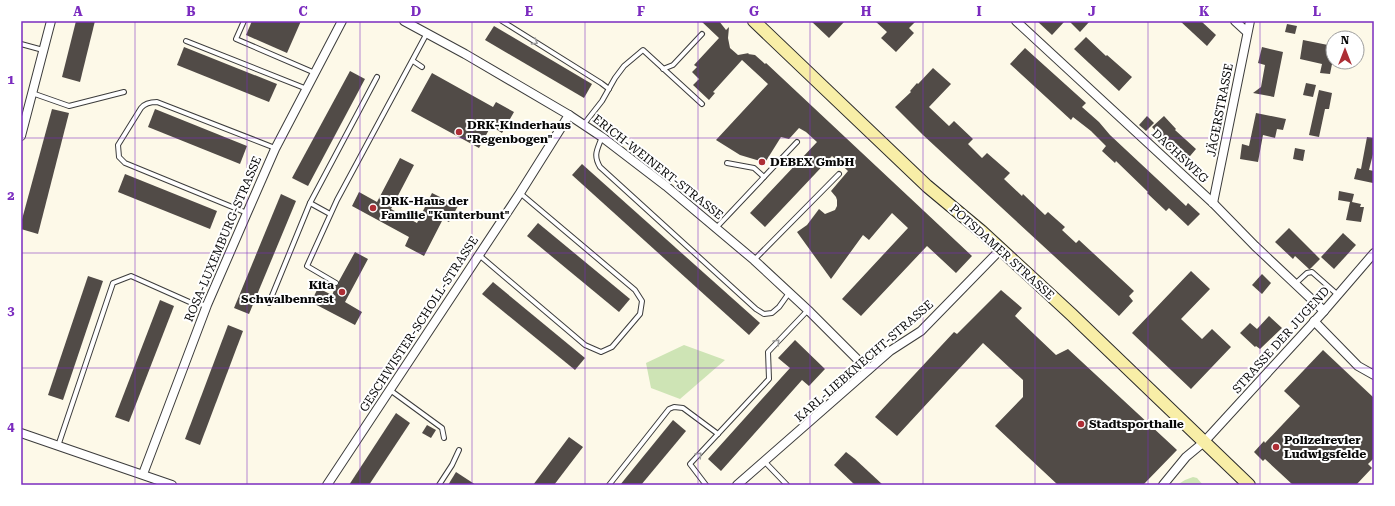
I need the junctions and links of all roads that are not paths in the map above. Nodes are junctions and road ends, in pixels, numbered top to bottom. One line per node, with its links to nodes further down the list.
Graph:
1 (51, 21): 15 (street)
2 (244, 21): 19 (lane)
3 (342, 21): 19 (street, ROSA-LUXEMBURG-STRASSE)
4 (404, 21): 11 (street, ERICH-WEINERT-STRASSE)
5 (502, 21): 22 (lane, one-way to 22)
6 (754, 21): 42 (main road, POTSDAMER STRASSE)
7 (1016, 21): 38 (street, DACHSWEG)
8 (1235, 21): 10 (street)
9 (1250, 21): 10 (street, JÄGERSTRASSE)
10 (1247, 32): 38 (street, JÄGERSTRASSE)
11 (427, 33): 16 (lane); 26 (street, ERICH-WEINERT-STRASSE)
12 (702, 34): 18 (lane)
13 (186, 41): 21 (lane)
14 (21, 44): 15 (lane)
15 (44, 50): 24 (street)
16 (412, 60): 17 (lane); 40 (lane)
17 (422, 67)
18 (663, 69): 22 (lane); 25 (lane)
19 (315, 73): 21 (street, ROSA-LUXEMBURG-STRASSE)
20 (377, 77): 37 (lane)
21 (307, 89): 32 (street, ROSA-LUXEMBURG-STRASSE)
22 (609, 89): 28 (lane)
23 (124, 92): 24 (lane)
24 (32, 93): 27 (street)
25 (702, 104)
26 (569, 115): 28 (street, ERICH-WEINERT-STRASSE); 36 (street, GESCHWISTER-SCHOLL-STRASSE)
27 (23, 122): 29 (street)
28 (584, 124): 30 (street, ERICH-WEINERT-STRASSE)
29 (21, 136)
30 (602, 137): 41 (street, ERICH-WEINERT-STRASSE); 48 (lane)
31 (797, 142): 35 (lane)
32 (275, 149): 39 (street, ROSA-LUXEMBURG-STRASSE); 39 (lane)
33 (727, 163): 35 (lane)
34 (839, 174): 45 (lane)
35 (764, 177): 41 (lane)
36 (520, 193): 44 (street, GESCHWISTER-SCHOLL-STRASSE); 44 (lane)
37 (310, 203): 40 (lane); 50 (lane)
38 (1213, 203): 47 (street, DACHSWEG)
39 (247, 213): 51 (street, ROSA-LUXEMBURG-STRASSE)
40 (330, 214): 46 (lane)
41 (716, 228): 45 (street, ERICH-WEINERT-STRASSE)
42 (1001, 249): 55 (street, KARL-LIEBKNECHT-STRASSE); 61 (main road, POTSDAMER STRASSE)
43 (1374, 253): 49 (street, STRASSE DER JUGEND)
44 (478, 255): 57 (street, GESCHWISTER-SCHOLL-STRASSE)
45 (754, 260): 48 (street, ERICH-WEINERT-STRASSE)
46 (336, 283)
47 (1295, 284): 49 (lane); 53 (street, DACHSWEG)
48 (790, 293): 52 (street, ERICH-WEINERT-STRASSE)
49 (1338, 295): 53 (street, STRASSE DER JUGEND)
50 (269, 303)
51 (207, 305): 62 (lane); 65 (street, ROSA-LUXEMBURG-STRASSE)
52 (808, 310): 55 (street, ERICH-WEINERT-STRASSE); 59 (lane, one-way to 52)
53 (1324, 311): 54 (street, STRASSE DER JUGEND)
54 (1314, 321): 56 (street); 61 (street, STRASSE DER JUGEND)
55 (868, 370): 64 (street, KARL-LIEBKNECHT-STRASSE)
56 (1374, 375)
57 (390, 390): 60 (lane); 67 (street, GESCHWISTER-SCHOLL-STRASSE)
58 (21, 433): 62 (street)
59 (718, 434): 69 (lane); 70 (lane, one-way to 59)
60 (444, 438)
61 (1204, 442): 73 (street, STRASSE DER JUGEND); 74 (main road, POTSDAMER STRASSE)
62 (58, 446): 65 (street)
63 (459, 450): 68 (lane)
64 (764, 461): 71 (street, KARL-LIEBKNECHT-STRASSE); 72 (lane)
65 (143, 474): 66 (street)
66 (172, 485)
67 (327, 485)
68 (439, 485)
69 (609, 485)
70 (706, 485)
71 (737, 485)
72 (787, 485)
73 (1162, 485)
74 (1249, 485)

